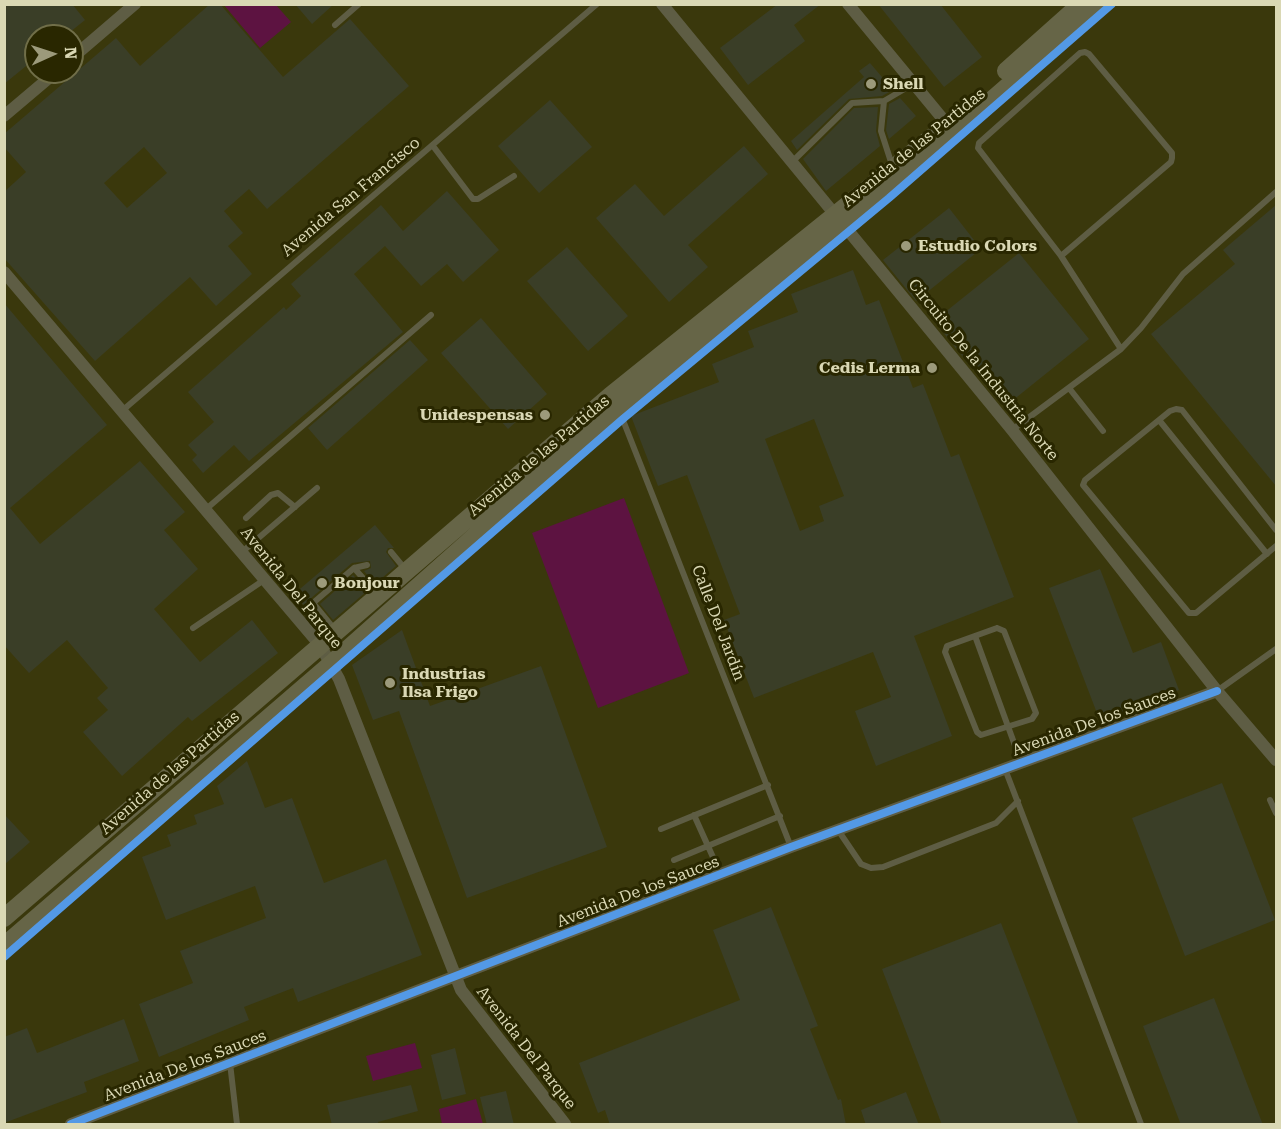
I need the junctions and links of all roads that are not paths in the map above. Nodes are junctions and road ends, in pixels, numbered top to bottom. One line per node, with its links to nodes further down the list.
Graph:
1 (135, 4): 9 (street)
2 (359, 4): 8 (lane)
3 (597, 4): 15 (lane, Avenida San Francisco)
4 (662, 4): 16 (street, Circuito De la Industria Norte)
5 (848, 4): 11 (street)
6 (1081, 4): 14 (main road, Avenida de las Partidas)
7 (1102, 4): 20 (main road, Avenida de las Partidas)
8 (335, 25)
9 (84, 48)
10 (42, 84): 13 (street)
11 (913, 84): 12 (lane); 14 (street)
12 (884, 101): 16 (lane); 17 (lane)
13 (4, 116)
14 (947, 124): 17 (main road, Avenida de las Partidas)
15 (433, 146): 18 (lane); 27 (lane, Avenida San Francisco)
16 (791, 162): 20 (street, Circuito De la Industria Norte)
17 (893, 169): 20 (main road, Avenida de las Partidas)
18 (514, 176)
19 (1276, 192): 24 (lane)
20 (839, 221): 26 (main road, Avenida de las Partidas); 29 (street, Circuito De la Industria Norte); 42 (main road, Avenida de las Partidas)
21 (1061, 256): 21 (lane); 24 (lane)
22 (4, 272): 27 (street, Avenida Del Parque)
23 (431, 315): 33 (lane)
24 (1121, 349): 25 (lane)
25 (1069, 388): 29 (lane); 30 (lane)
26 (618, 409): 50 (main road, Avenida de las Partidas); 56 (lane, Calle Del Jardín)
27 (123, 410): 33 (street, Avenida Del Parque)
28 (1159, 420): 35 (lane); 39 (lane); 39 (lane)
29 (1012, 430): 51 (street, Circuito De la Industria Norte)
30 (1103, 431)
31 (317, 488): 32 (lane)
32 (295, 507): 34 (lane); 37 (lane)
33 (205, 510): 37 (street, Avenida Del Parque)
34 (246, 518)
35 (1276, 530)
36 (1276, 546): 39 (lane)
37 (241, 552): 43 (street, Avenida Del Parque)
38 (391, 552): 42 (lane)
39 (1267, 554)
40 (367, 565): 41 (lane)
41 (354, 568): 44 (lane); 46 (lane)
42 (405, 569): 44 (main road, Avenida de las Partidas)
43 (264, 580): 45 (lane); 48 (street, Avenida Del Parque)
44 (377, 594): 46 (main road, Avenida de las Partidas)
45 (193, 628)
46 (335, 630): 48 (main road, Avenida de las Partidas)
47 (975, 636): 52 (lane); 52 (lane); 52 (lane)
48 (320, 645): 50 (street, Avenida Del Parque); 68 (main road, Avenida de las Partidas)
49 (1276, 649): 51 (lane)
50 (332, 663): 69 (main road, Avenida de las Partidas); 70 (street, Avenida Del Parque)
51 (1217, 691): 53 (street, Circuito De la Industria Norte); 54 (street, Avenida De los Sauces)
52 (1009, 728): 54 (lane)
53 (1276, 760)
54 (1022, 762): 55 (street, Avenida De los Sauces)
55 (1005, 768): 58 (lane); 63 (street, Avenida De los Sauces)
56 (768, 785): 60 (lane); 61 (lane, Calle Del Jardín)
57 (1270, 800): 59 (lane)
58 (1018, 801): 63 (lane); 75 (lane)
59 (1276, 813)
60 (694, 815): 62 (lane); 64 (lane)
61 (780, 816): 64 (lane); 65 (lane, Calle Del Jardín)
62 (661, 829)
63 (838, 831): 65 (street, Avenida De los Sauces)
64 (708, 846): 66 (lane); 67 (lane)
65 (791, 847): 67 (street, Avenida De los Sauces)
66 (674, 860)
67 (721, 875): 70 (street, Avenida De los Sauces)
68 (4, 918)
69 (4, 946)
70 (455, 977): 71 (street, Avenida De los Sauces); 74 (street, Avenida Del Parque)
71 (230, 1064): 72 (street, Avenida De los Sauces); 73 (lane)
72 (71, 1125)
73 (237, 1125)
74 (565, 1125)
75 (1141, 1125)

